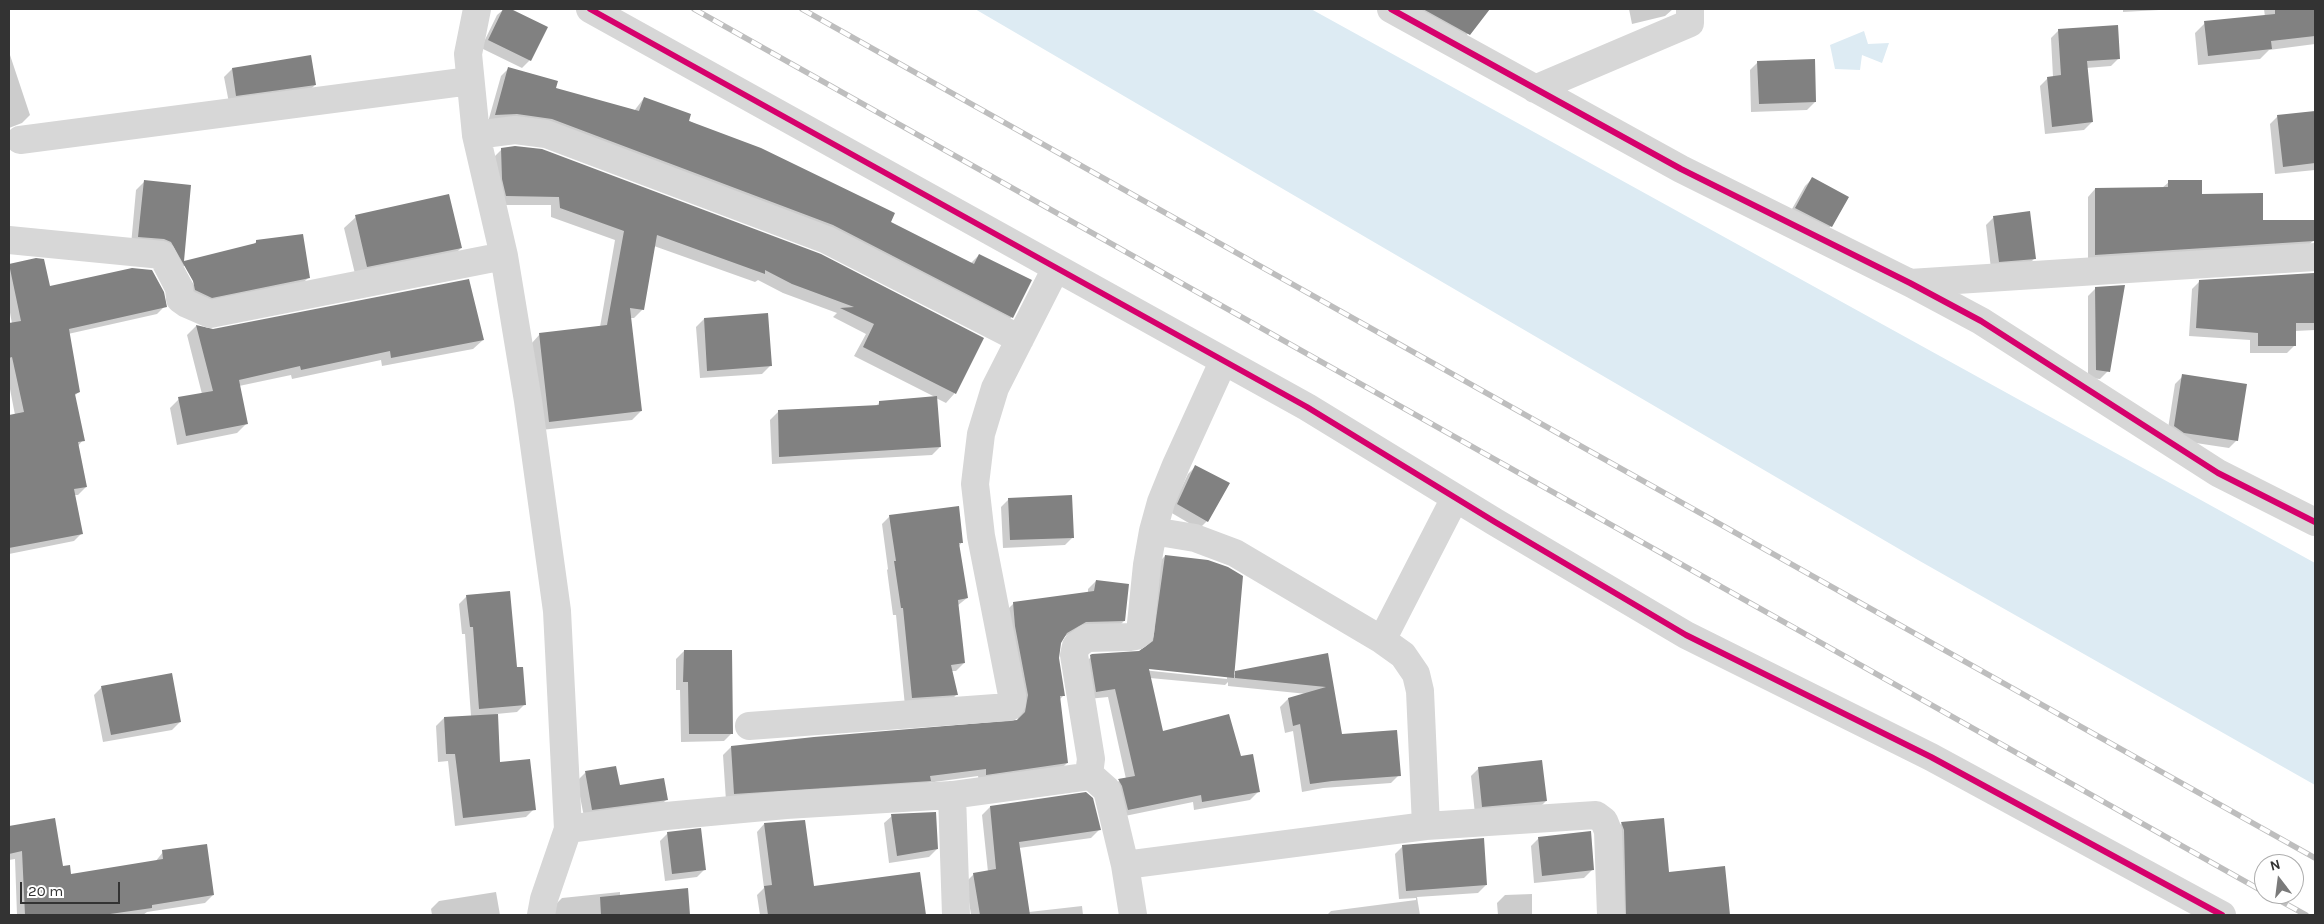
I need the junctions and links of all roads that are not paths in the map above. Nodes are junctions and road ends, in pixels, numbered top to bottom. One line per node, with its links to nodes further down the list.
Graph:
1 (477, 9): 5 (street)
2 (590, 9): 12 (street)
3 (1391, 9): 6 (street)
4 (1690, 9): 6 (street)
5 (470, 81): 7 (street); 8 (street)
6 (1535, 89): 13 (street)
7 (476, 135): 10 (street); 14 (street)
8 (20, 140)
9 (9, 240): 10 (street)
10 (504, 256): 24 (street)
11 (2315, 257): 13 (street)
12 (1056, 268): 14 (street); 15 (street)
13 (1910, 283): 17 (street)
14 (1020, 339): 20 (street)
15 (1223, 362): 16 (street); 18 (street)
16 (1455, 498): 19 (street); 30 (street)
17 (2315, 522)
18 (1153, 531): 19 (street); 21 (street)
19 (1382, 640): 23 (street)
20 (749, 726)
21 (1089, 774): 22 (street); 25 (street)
22 (952, 795): 24 (street); 27 (street)
23 (1426, 826): 25 (street); 29 (street)
24 (568, 830): 26 (street)
25 (1125, 865): 28 (street)
26 (542, 915)
27 (956, 915)
28 (1133, 915)
29 (1611, 915)
30 (2222, 915)

